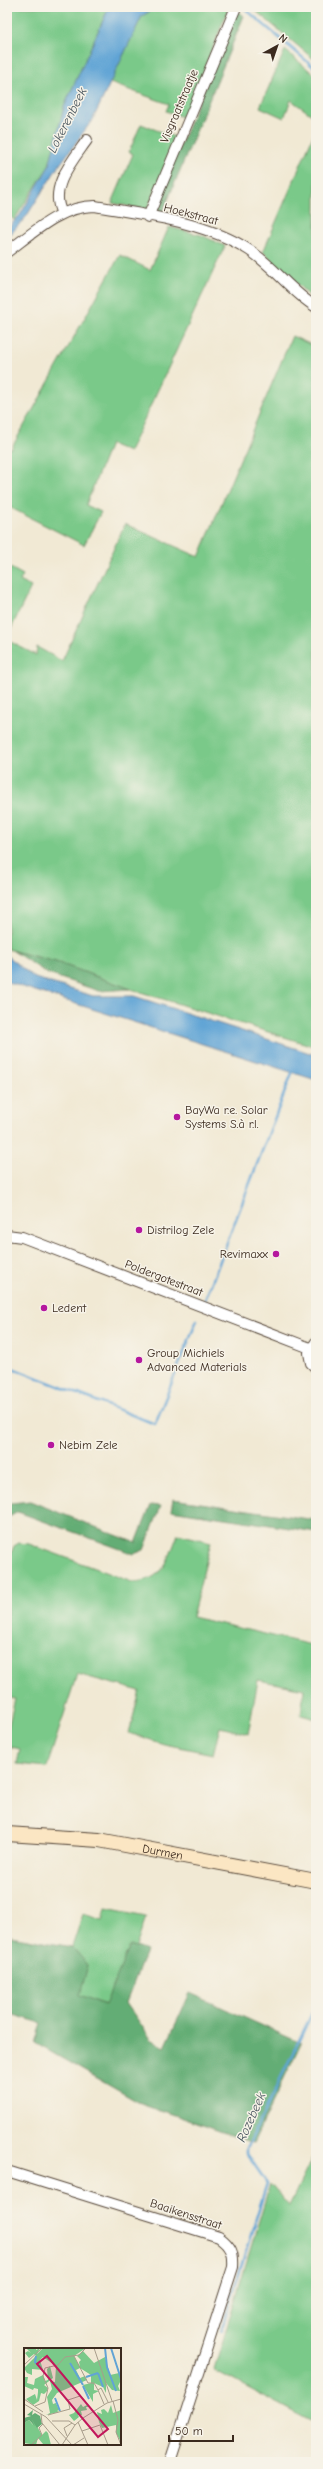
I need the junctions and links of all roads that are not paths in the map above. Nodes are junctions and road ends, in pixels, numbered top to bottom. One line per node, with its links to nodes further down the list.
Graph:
1 (236, 7): 4 (street, Visgraatstraatje)
2 (87, 140): 3 (street)
3 (62, 212): 4 (street, Hoekstraat); 5 (street, Hoekstraat)
4 (148, 217): 6 (street, Hoekstraat)
5 (7, 252)
6 (316, 307)
7 (7, 1235): 8 (street, Poldergotestraat)
8 (313, 1345): 9 (street, Poldergotestraat)
9 (316, 1368)
10 (7, 1834): 11 (street, Durmen)
11 (316, 1881)
12 (7, 2171): 13 (street, Baaikensstraat)
13 (170, 2462)

